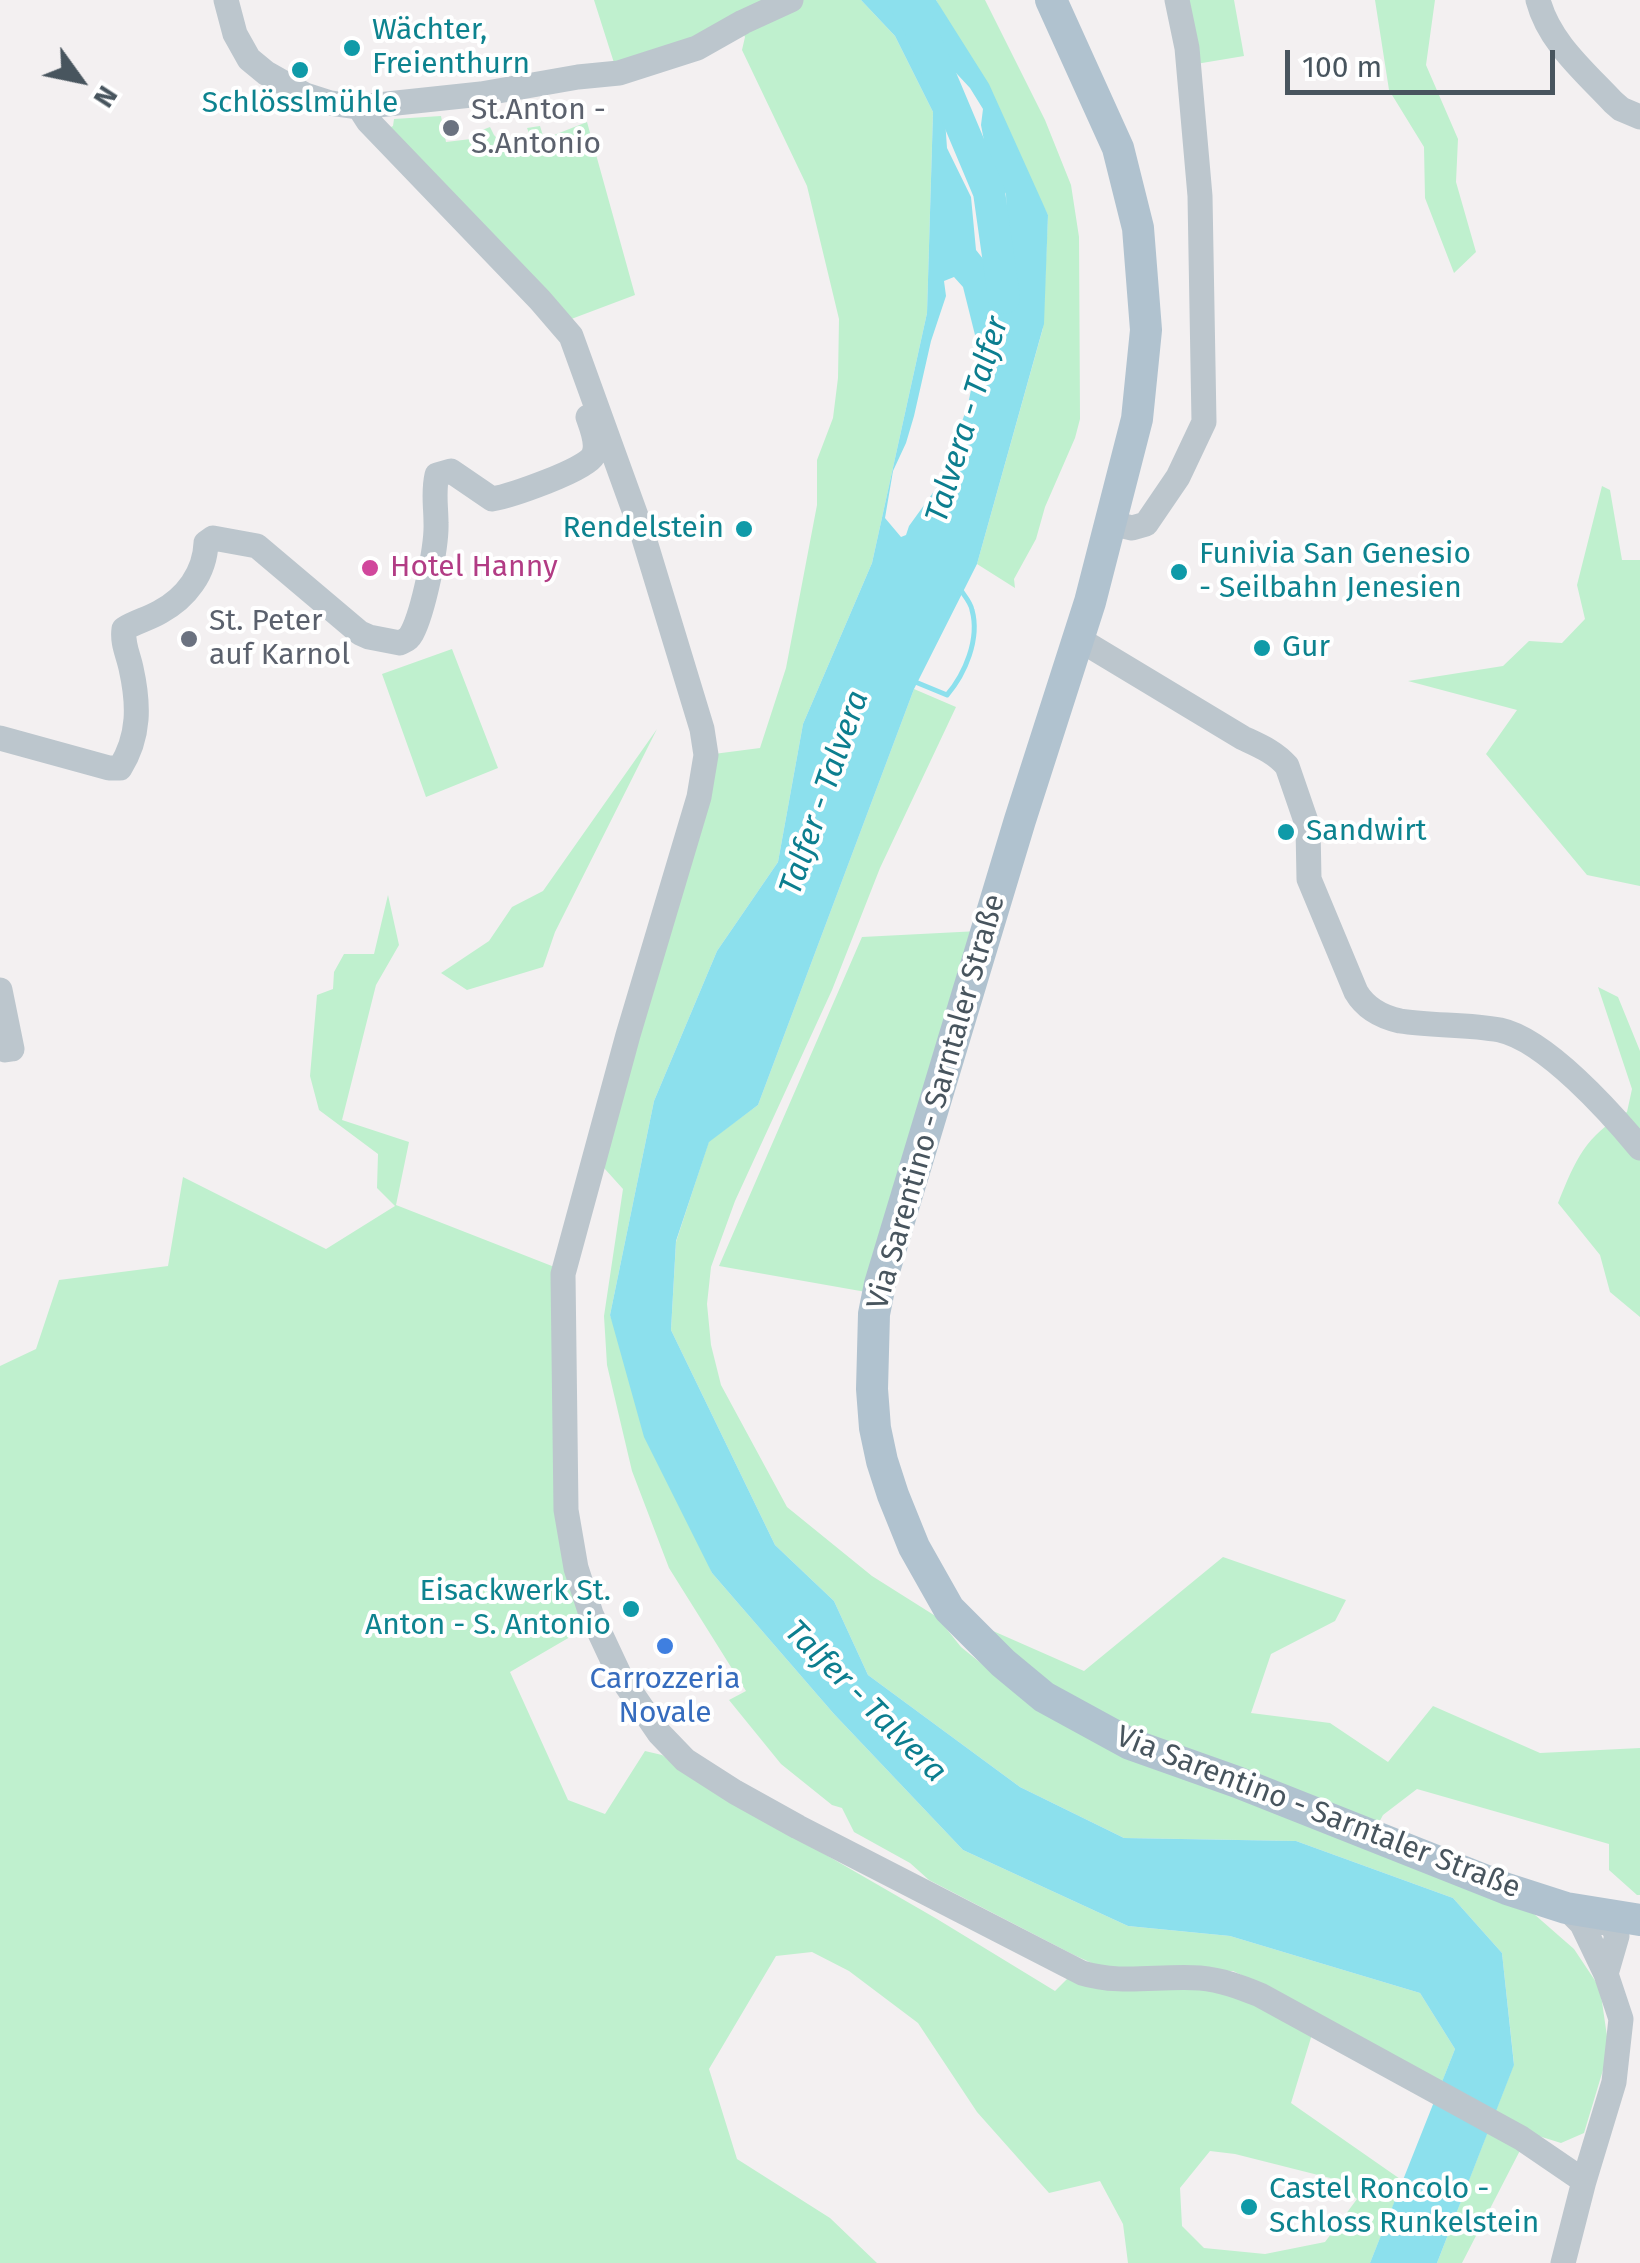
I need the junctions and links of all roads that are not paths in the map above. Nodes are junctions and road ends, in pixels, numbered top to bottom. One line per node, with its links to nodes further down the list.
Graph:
1 (226, 0): 6 (street)
2 (791, 0): 6 (street)
3 (1051, 0): 9 (main road, Via Sarentino - Sarntaler Straße)
4 (1177, 0): 9 (street)
5 (1538, 0): 7 (street)
6 (359, 107): 8 (street)
7 (1640, 117)
8 (571, 336): 11 (street); 16 (street)
9 (1111, 523): 10 (main road, Via Sarentino - Sarntaler Straße)
10 (1077, 638): 14 (street); 15 (main road, Via Sarentino - Sarntaler Straße)
11 (0, 738)
12 (0, 990): 13 (street)
13 (6, 1048)
14 (1640, 1148)
15 (1619, 1928): 16 (street)
16 (1584, 2180): 17 (street)
17 (1564, 2263)

